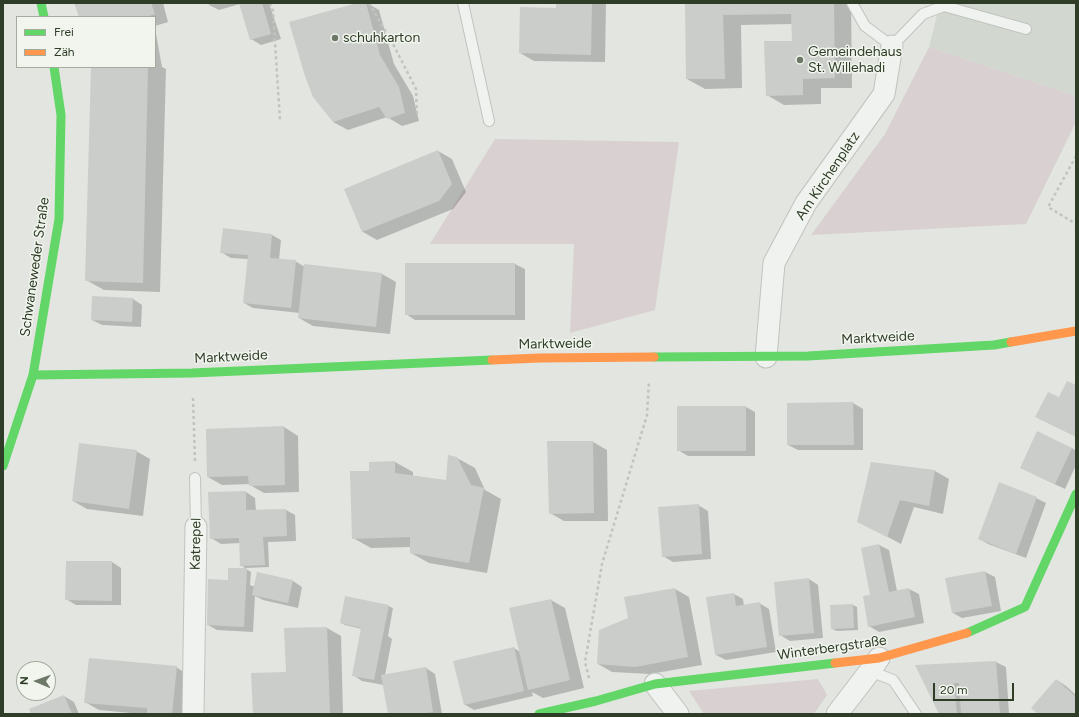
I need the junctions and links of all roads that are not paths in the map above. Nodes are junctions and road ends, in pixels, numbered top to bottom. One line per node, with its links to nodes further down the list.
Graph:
1 (41, 3): 6 (street)
2 (463, 3): 10 (lane)
3 (852, 3): 8 (lane)
4 (925, 3): 5 (lane)
5 (923, 14): 7 (lane); 8 (lane)
6 (44, 16)
7 (1026, 29)
8 (892, 46): 12 (street, Am Kirchenplatz)
9 (54, 68): 13 (street, Schwaneweder Straße)
10 (489, 121)
11 (1076, 331): 12 (street, Marktweide)
12 (766, 357): 13 (street, Marktweide)
13 (33, 374): 14 (street, Schwaneweder Straße)
14 (3, 466)
15 (195, 478): 17 (lane, Katrepel)
16 (1076, 494): 18 (street, Winterbergstraße)
17 (196, 527): 20 (street, Katrepel)
18 (875, 665): 19 (street, Winterbergstraße); 23 (street); 24 (lane)
19 (655, 684): 21 (street, Winterbergstraße); 22 (street)
20 (193, 714)
21 (539, 714)
22 (678, 714)
23 (837, 714)
24 (916, 714)

